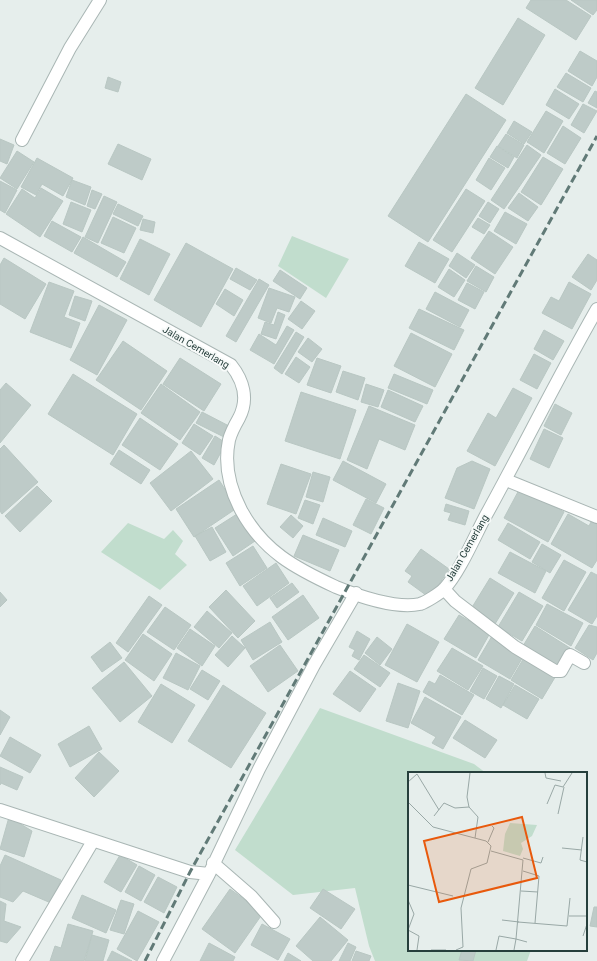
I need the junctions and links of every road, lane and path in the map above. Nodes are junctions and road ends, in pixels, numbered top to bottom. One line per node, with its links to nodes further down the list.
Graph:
1 (100, 0): 2 (street)
2 (22, 140)
3 (0, 238): 8 (street, Jalan Cemerlang)
4 (597, 308): 5 (street, Jalan Cemerlang)
5 (506, 480): 6 (street); 7 (street, Jalan Cemerlang)
6 (597, 517)
7 (444, 589): 8 (street, Jalan Cemerlang); 9 (street)
8 (356, 593): 12 (street)
9 (584, 663)
10 (0, 810): 11 (street)
11 (93, 841): 12 (street); 14 (street)
12 (211, 869): 13 (street); 15 (street)
13 (274, 922)
14 (22, 961)
15 (163, 961)

